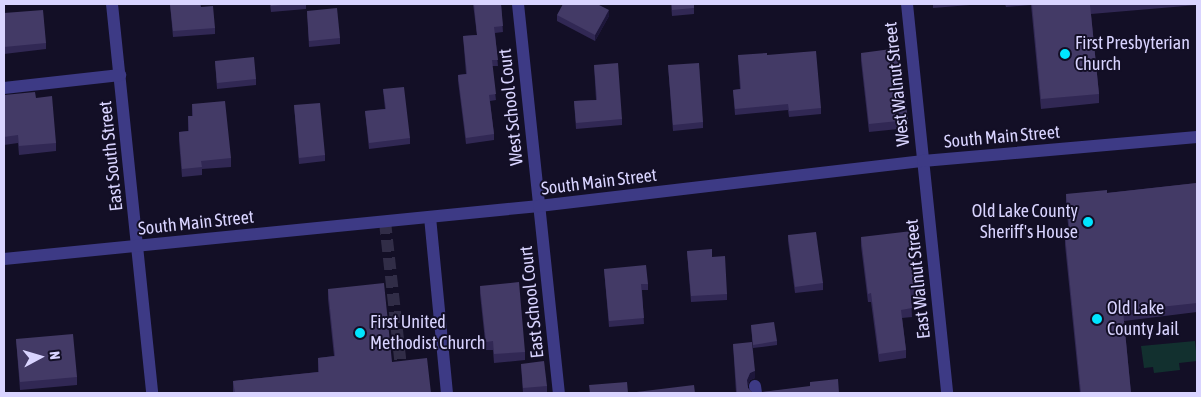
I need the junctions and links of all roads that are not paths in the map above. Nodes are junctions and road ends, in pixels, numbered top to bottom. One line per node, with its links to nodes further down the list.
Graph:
1 (112, 4): 4 (street, East South Street)
2 (518, 4): 8 (street, West School Court)
3 (907, 4): 7 (street, West Walnut Street)
4 (120, 75): 5 (street); 10 (street, East South Street)
5 (4, 88)
6 (1197, 137): 7 (street, South Main Street)
7 (923, 162): 8 (street, South Main Street); 15 (street, East Walnut Street)
8 (539, 206): 9 (street, South Main Street); 14 (street, East School Court)
9 (430, 217): 10 (street, South Main Street); 13 (street)
10 (138, 247): 11 (street, South Main Street); 12 (street, East South Street)
11 (4, 259)
12 (152, 393)
13 (447, 393)
14 (559, 393)
15 (947, 393)

